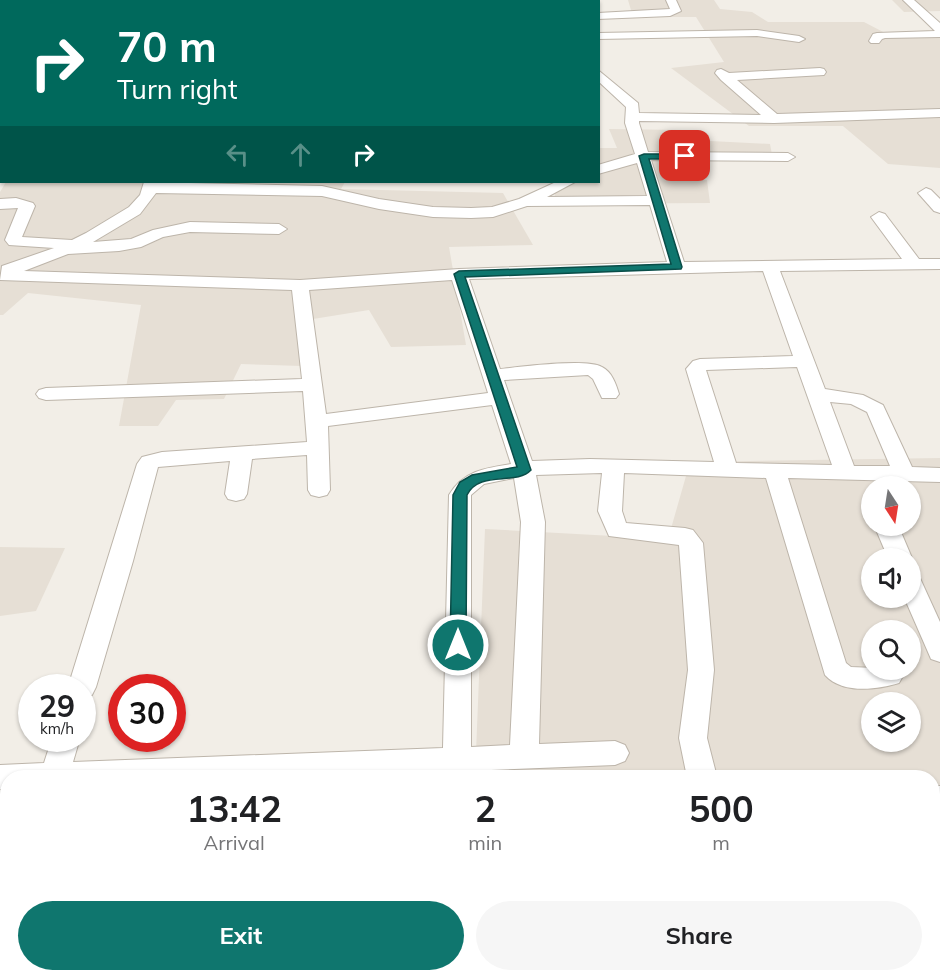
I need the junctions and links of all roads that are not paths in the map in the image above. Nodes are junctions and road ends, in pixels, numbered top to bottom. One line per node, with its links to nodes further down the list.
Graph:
1 (671, 0): 3 (street)
2 (908, 0): 4 (street)
3 (600, 16)
4 (940, 29)
5 (940, 34): 7 (street)
6 (600, 36): 8 (street)
7 (875, 41)
8 (773, 49)
9 (820, 72): 13 (street)
10 (600, 76): 12 (street)
11 (940, 113): 13 (street)
12 (634, 117): 13 (street); 14 (street)
13 (774, 119)
14 (644, 156): 15 (street); 16 (street); 22 (street)
15 (789, 157)
16 (600, 169)
17 (565, 183): 23 (street)
18 (151, 185): 19 (street); 28 (street)
19 (232, 185): 20 (street)
20 (308, 186): 23 (street)
21 (926, 193): 25 (street)
22 (657, 200): 23 (street); 31 (street)
23 (524, 202)
24 (0, 204): 28 (street)
25 (940, 208)
26 (879, 217): 29 (street)
27 (279, 229): 28 (street)
28 (73, 246): 33 (street)
29 (914, 264): 30 (street); 32 (street)
30 (940, 264)
31 (677, 267): 32 (street); 34 (street)
32 (770, 268): 36 (street)
33 (0, 274): 35 (street)
34 (459, 274): 35 (street); 37 (street)
35 (300, 285): 38 (street)
36 (805, 361): 41 (street); 48 (street)
37 (491, 375): 40 (street); 42 (street)
38 (312, 385): 39 (street); 43 (street)
39 (46, 394)
40 (609, 394)
41 (818, 394): 50 (street); 53 (street)
42 (499, 398): 43 (street); 47 (street)
43 (317, 421): 44 (street)
44 (317, 448): 45 (street); 54 (street)
45 (242, 452): 55 (street); 58 (street)
46 (613, 467): 47 (street); 48 (street); 66 (street)
47 (524, 470): 62 (street); 63 (street)
48 (727, 470): 49 (street)
49 (775, 471): 53 (street); 59 (street)
50 (904, 474): 51 (street); 52 (street)
51 (940, 475)
52 (882, 476)
53 (861, 478)
54 (319, 490)
55 (236, 494)
56 (921, 608): 57 (street)
57 (940, 652)
58 (86, 674)
59 (861, 677)
60 (62, 752): 64 (street)
61 (615, 753): 62 (street)
62 (524, 756): 63 (street)
63 (457, 758): 65 (street)
64 (56, 770)
65 (346, 770)
66 (700, 770)

